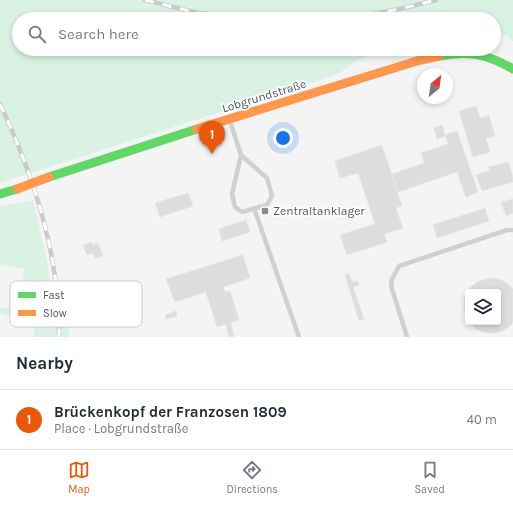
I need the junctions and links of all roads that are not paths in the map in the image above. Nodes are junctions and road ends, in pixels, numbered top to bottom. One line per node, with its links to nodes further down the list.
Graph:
1 (436, 56): 4 (street, Lobgrundstraße)
2 (487, 56): 3 (street, Lobgrundstraße)
3 (513, 69)
4 (229, 119): 5 (lane); 6 (street, Lobgrundstraße, bridge)
5 (241, 155): 7 (lane); 7 (lane)
6 (0, 194)
7 (254, 208): 9 (lane)
8 (513, 230): 10 (lane)
9 (298, 337)
10 (407, 337)

